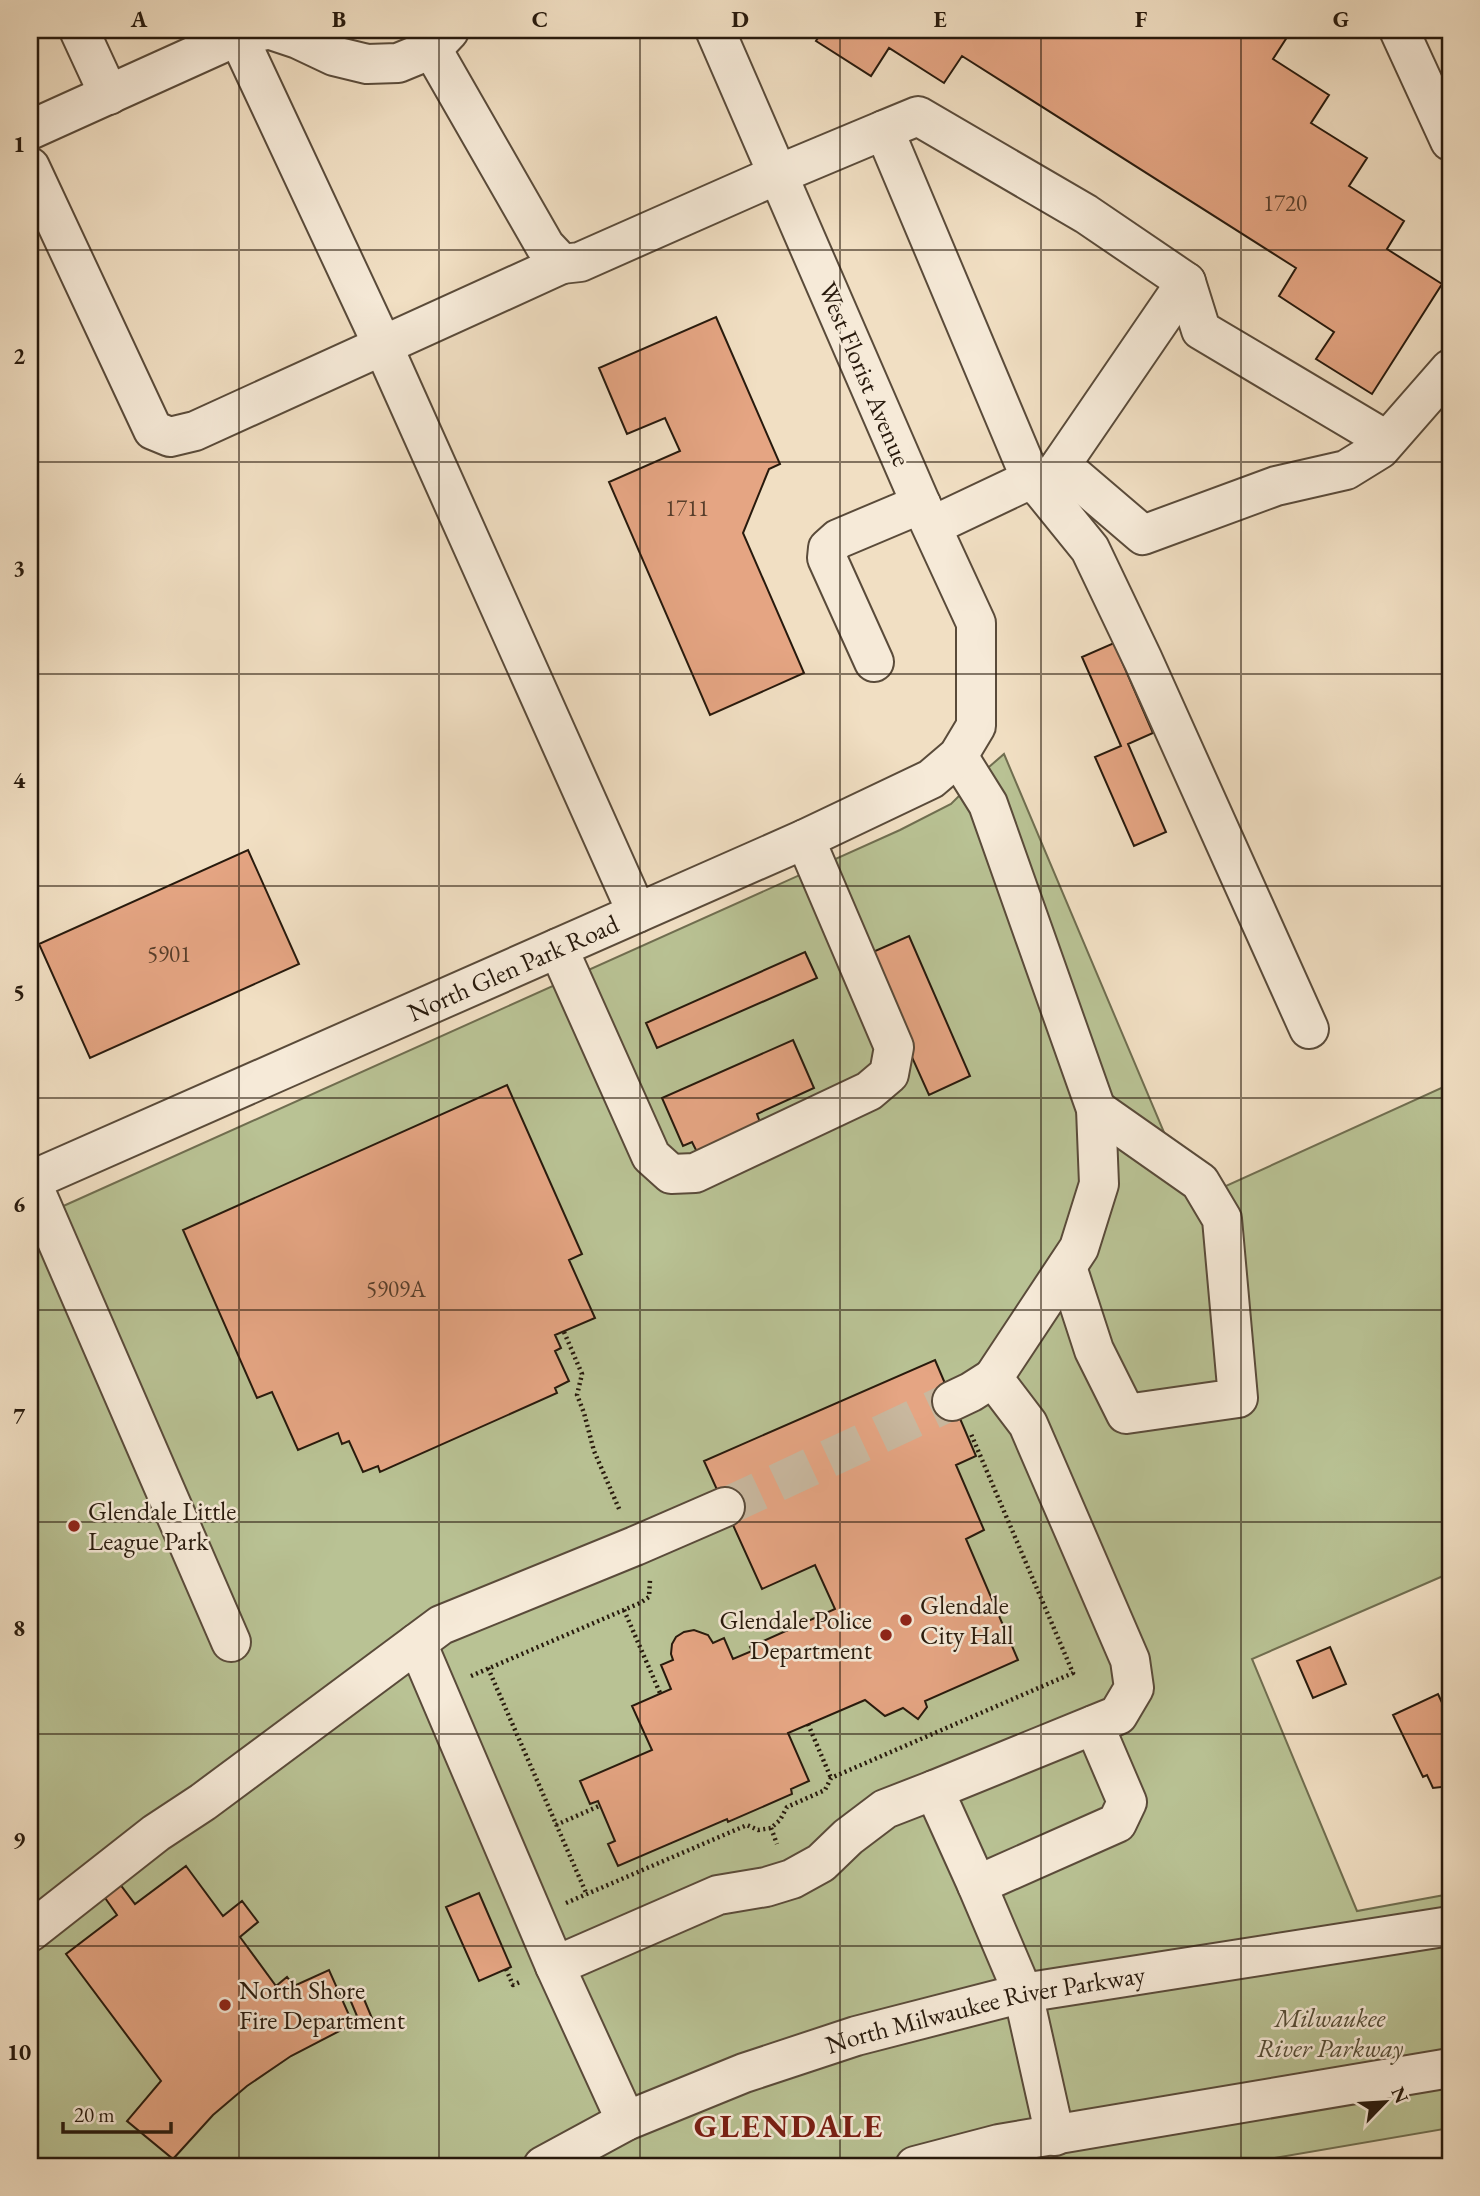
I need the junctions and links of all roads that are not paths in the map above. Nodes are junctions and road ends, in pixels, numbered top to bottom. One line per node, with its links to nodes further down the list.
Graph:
1 (79, 30): 7 (street)
2 (715, 30): 12 (street, West Florist Avenue)
3 (1399, 30): 10 (street)
4 (259, 32): 5 (street); 6 (street); 15 (street)
5 (441, 39): 13 (street)
6 (197, 41): 7 (street)
7 (109, 94): 8 (street)
8 (30, 130)
9 (884, 130): 12 (street); 14 (street); 18 (street)
10 (1450, 141)
11 (30, 167): 15 (street)
12 (779, 174): 13 (street); 19 (street, West Florist Avenue)
13 (562, 264): 15 (street)
14 (1186, 282): 17 (street); 18 (street)
15 (383, 346): 23 (street)
16 (1450, 369): 17 (street)
17 (1386, 440): 18 (street)
18 (1045, 479): 19 (street); 25 (street)
19 (927, 515): 20 (street); 21 (street, West Florist Avenue)
20 (874, 662)
21 (967, 741): 22 (street, North Glen Park Road); 26 (street)
22 (805, 839): 23 (street, North Glen Park Road); 24 (street)
23 (637, 913): 24 (street, North Glen Park Road)
24 (558, 948): 27 (street, North Glen Park Road)
25 (1309, 1029)
26 (1096, 1109): 28 (street); 28 (street)
27 (31, 1181): 32 (street)
28 (1067, 1267): 29 (street)
29 (993, 1378): 30 (street); 34 (street)
30 (954, 1400)
31 (725, 1507): 33 (street)
32 (231, 1642)
33 (417, 1643): 38 (street); 39 (street)
34 (1094, 1725): 35 (street); 36 (street)
35 (933, 1790): 36 (street); 39 (street)
36 (977, 1885): 40 (street)
37 (1450, 1926): 40 (street, North Milwaukee River Parkway)
38 (30, 1932)
39 (555, 1966): 42 (street)
40 (1023, 1993): 42 (street, North Milwaukee River Parkway); 43 (street)
41 (1450, 2068): 43 (street)
42 (626, 2121): 44 (street, North Milwaukee River Parkway)
43 (1055, 2136): 45 (street)
44 (543, 2166)
45 (915, 2166)

